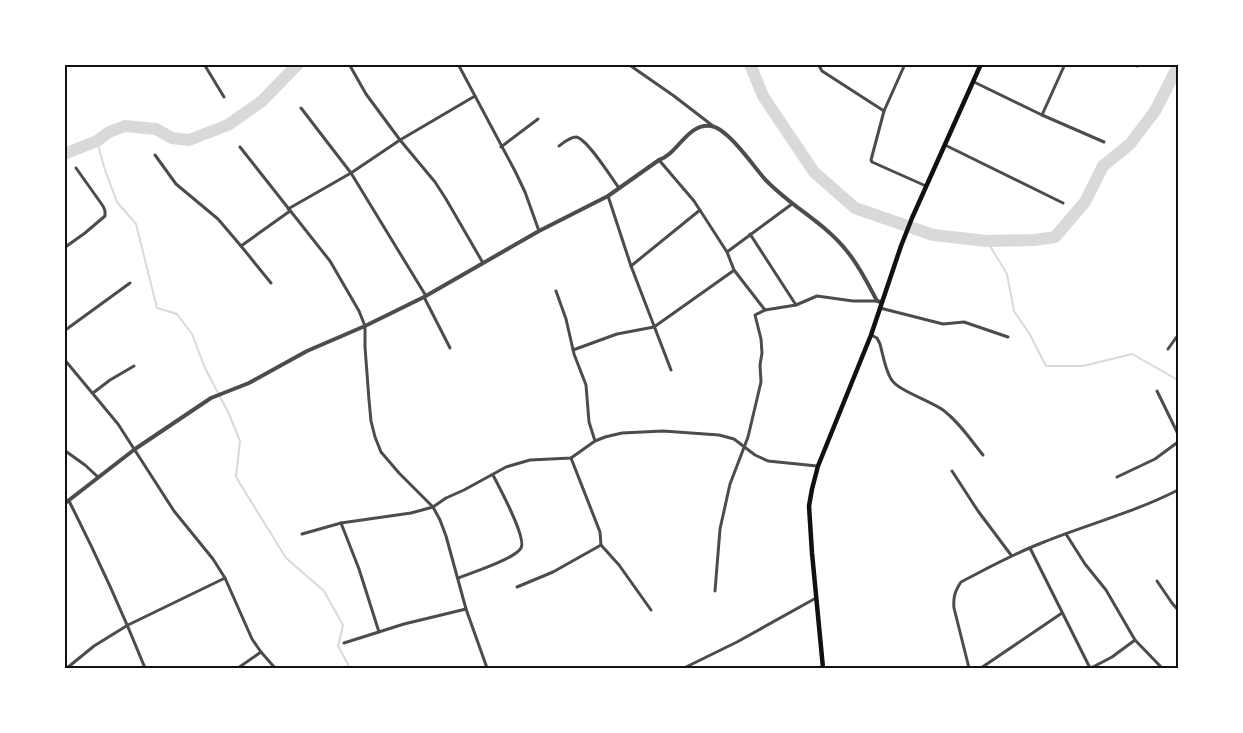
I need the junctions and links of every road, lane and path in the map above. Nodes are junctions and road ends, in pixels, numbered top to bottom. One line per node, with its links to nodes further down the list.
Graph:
1 (204, 64): 11 (street)
2 (349, 64): 17 (street)
3 (458, 64): 10 (street)
4 (628, 64): 16 (street)
5 (819, 64): 13 (street)
6 (905, 64): 13 (street)
7 (981, 64): 9 (main road)
8 (1065, 64): 14 (street)
9 (974, 82): 14 (street); 19 (main road)
10 (475, 96): 17 (street); 22 (street)
11 (224, 97)
12 (301, 108): 26 (street)
13 (884, 111): 27 (street)
14 (1042, 115): 18 (street)
15 (538, 118): 22 (street)
16 (713, 126): 24 (street); 31 (street)
17 (400, 140): 26 (street); 39 (street)
18 (1104, 142)
19 (945, 145): 27 (main road); 30 (street)
20 (559, 146): 28 (street)
21 (240, 147): 32 (street)
22 (501, 147): 34 (street)
23 (155, 155): 36 (street)
24 (659, 160): 28 (street); 33 (street)
25 (76, 168): 37 (street)
26 (351, 173): 32 (street); 45 (street)
27 (926, 186): 46 (main road)
28 (619, 188): 29 (street)
29 (608, 196): 34 (street); 40 (street)
30 (1063, 203)
31 (792, 204): 35 (street); 46 (street)
32 (289, 210): 36 (street); 50 (street)
33 (699, 210): 38 (street); 40 (street)
34 (538, 231): 39 (street)
35 (750, 234): 38 (street); 47 (street)
36 (241, 246): 43 (street)
37 (64, 248)
38 (728, 252): 41 (street)
39 (483, 263): 45 (street)
40 (631, 266): 51 (street)
41 (734, 270): 49 (street); 51 (street)
42 (130, 283): 52 (street)
43 (272, 283)
44 (556, 291): 58 (street)
45 (425, 296): 50 (street); 56 (street)
46 (879, 302): 47 (street); 48 (main road)
47 (796, 305): 49 (street)
48 (879, 308): 54 (main road); 55 (street)
49 (765, 310): 67 (street)
50 (365, 326): 68 (street); 79 (street)
51 (654, 327): 58 (street); 61 (street)
52 (64, 331)
53 (1179, 334): 57 (street)
54 (871, 335): 70 (street); 72 (main road)
55 (1008, 337)
56 (450, 348)
57 (1168, 349)
58 (573, 350): 65 (street)
59 (64, 359): 63 (street)
60 (134, 366): 63 (street)
61 (671, 370)
62 (1157, 392): 64 (street)
63 (93, 393): 68 (street)
64 (1179, 434)
65 (594, 441): 67 (street); 71 (street)
66 (1179, 442): 76 (street)
67 (744, 447): 72 (street); 90 (street)
68 (135, 449): 75 (street); 86 (street)
69 (64, 450): 75 (street)
70 (983, 455)
71 (572, 458): 74 (street); 83 (street)
72 (818, 466): 91 (main road)
73 (952, 471): 85 (street)
74 (493, 475): 79 (street); 87 (street)
75 (98, 477): 78 (street)
76 (1117, 477)
77 (1179, 490): 82 (street)
78 (67, 502): 96 (street)
79 (432, 507): 80 (street); 87 (street)
80 (342, 524): 81 (street); 97 (street)
81 (302, 534)
82 (1066, 534): 84 (street); 98 (street)
83 (601, 545): 89 (street); 93 (street)
84 (1030, 548): 85 (street); 95 (street)
85 (1011, 555): 108 (street)
86 (225, 578): 96 (street); 100 (street)
87 (458, 578): 92 (street)
88 (1157, 580): 94 (street)
89 (517, 587)
90 (715, 591)
91 (816, 598): 106 (street); 107 (main road)
92 (466, 609): 97 (street); 105 (street)
93 (651, 610)
94 (1179, 610)
95 (1062, 613): 109 (street); 110 (street)
96 (128, 625): 101 (street); 102 (street)
97 (379, 632): 99 (street)
98 (1135, 640): 110 (street); 111 (street)
99 (344, 643)
100 (261, 652): 103 (street); 104 (street)
101 (67, 669)
102 (144, 669)
103 (238, 669)
104 (276, 669)
105 (487, 669)
106 (684, 669)
107 (823, 669)
108 (969, 669)
109 (981, 669)
110 (1091, 669)
111 (1162, 669)

